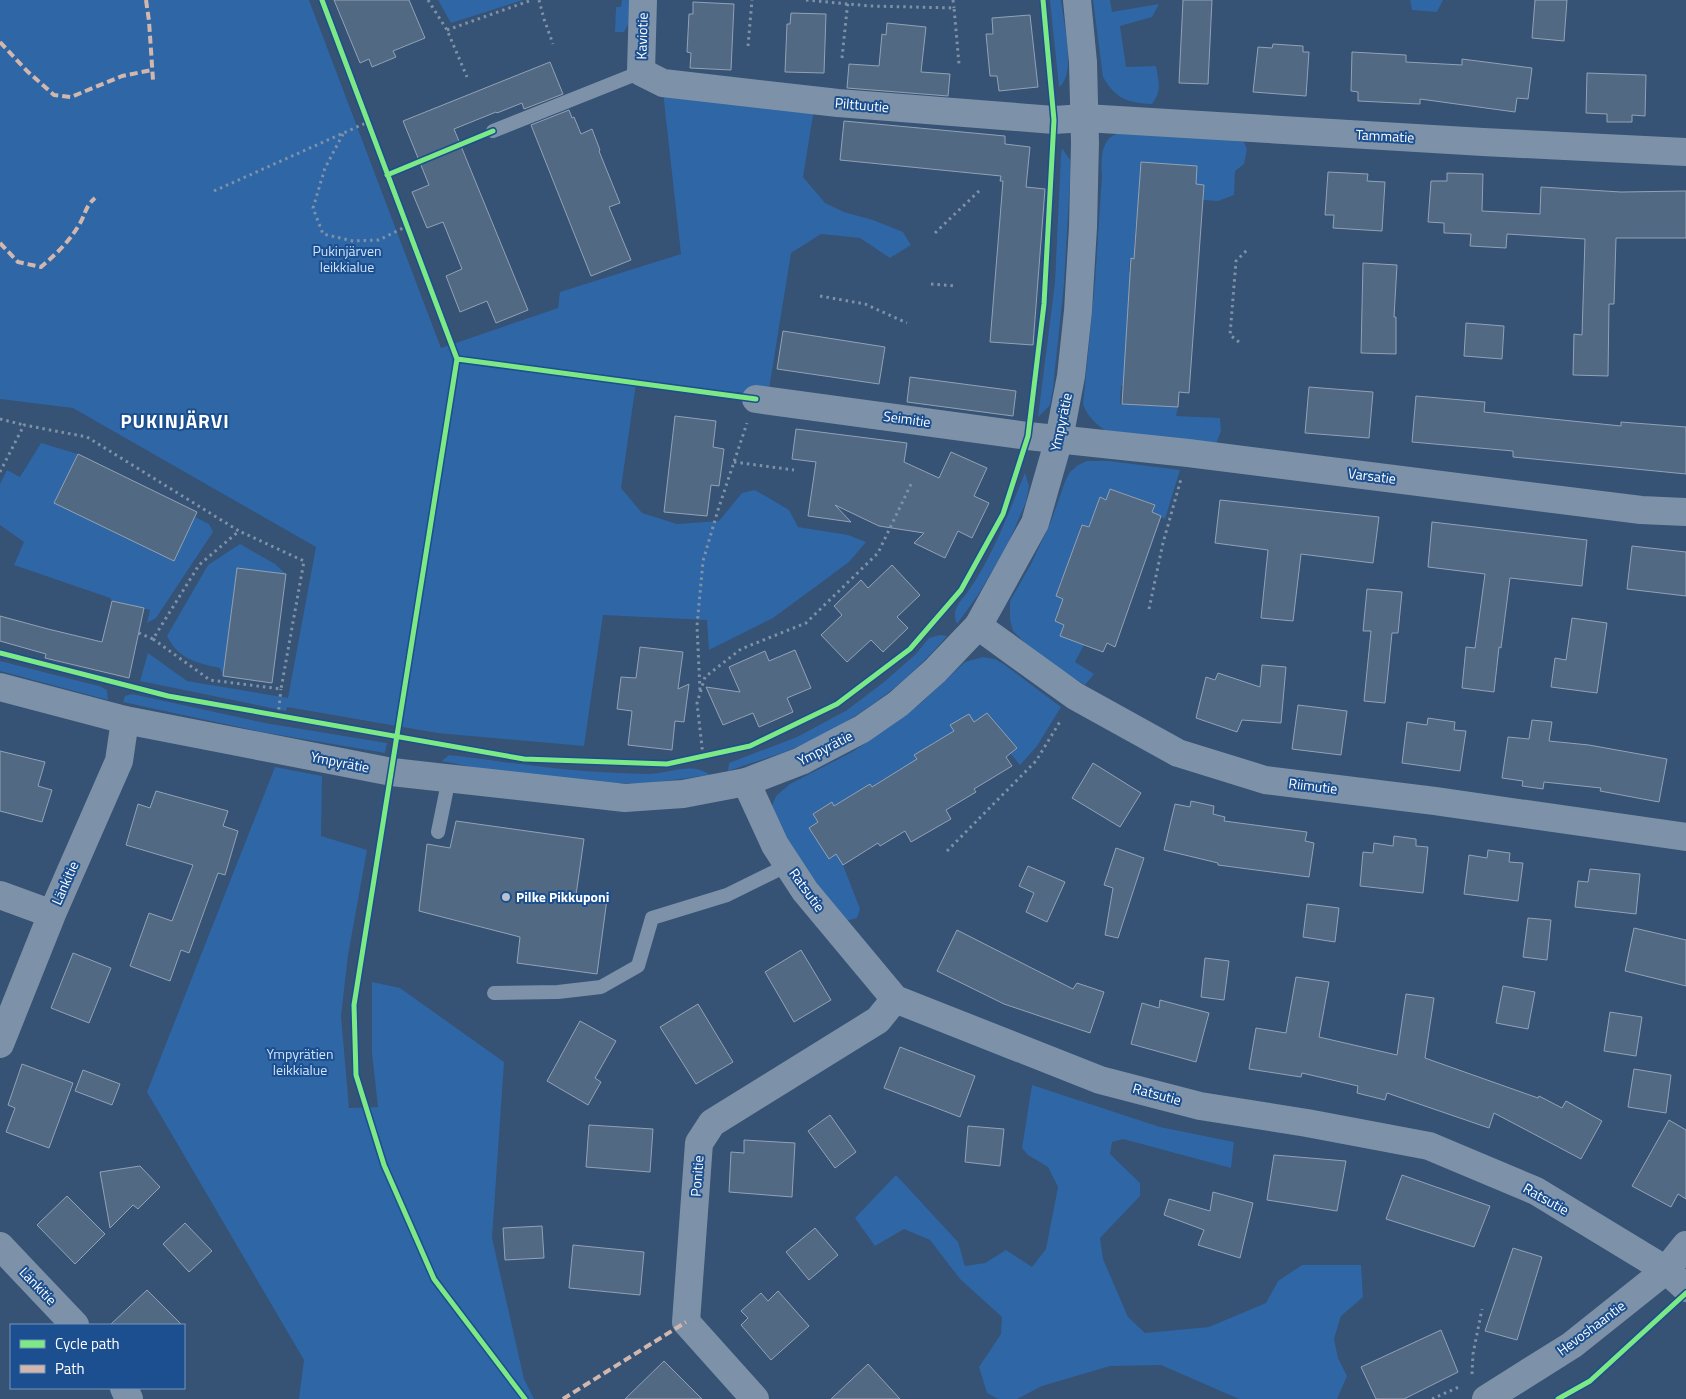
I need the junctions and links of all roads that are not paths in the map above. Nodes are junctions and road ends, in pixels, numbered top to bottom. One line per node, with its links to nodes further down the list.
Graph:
1 (643, 0): 3 (street, Kaviotie)
2 (1077, 0): 4 (street, Ympyrätie)
3 (641, 72): 4 (street, Pilttuutie); 5 (lane)
4 (1085, 118): 6 (street, Tammatie); 8 (street, Ympyrätie)
5 (493, 131)
6 (1686, 152)
7 (756, 398): 8 (street, Seimitie)
8 (1059, 439): 9 (street, Varsatie); 10 (street, Ympyrätie)
9 (1686, 512)
10 (978, 626): 14 (street, Ympyrätie); 16 (street, Riimutie)
11 (0, 687): 12 (street, Ympyrätie)
12 (125, 720): 13 (street, Ympyrätie); 19 (street, Länkitie)
13 (449, 778): 14 (street, Ympyrätie); 15 (lane)
14 (746, 782): 17 (street, Ratsutie)
15 (438, 832)
16 (1686, 837)
17 (788, 865): 20 (lane); 21 (street, Ratsutie)
18 (0, 895): 19 (street)
19 (52, 914): 22 (street, Länkitie)
20 (494, 993)
21 (895, 999): 25 (street, Ratsutie); 29 (street, Ponitie)
22 (0, 1044)
23 (1686, 1245): 25 (street, Hevoshaantie)
24 (0, 1246): 27 (street, Länkitie)
25 (1666, 1270): 26 (street, Ratsutie); 28 (street, Hevoshaantie)
26 (1686, 1288)
27 (74, 1324)
28 (1474, 1388)
29 (755, 1399)

